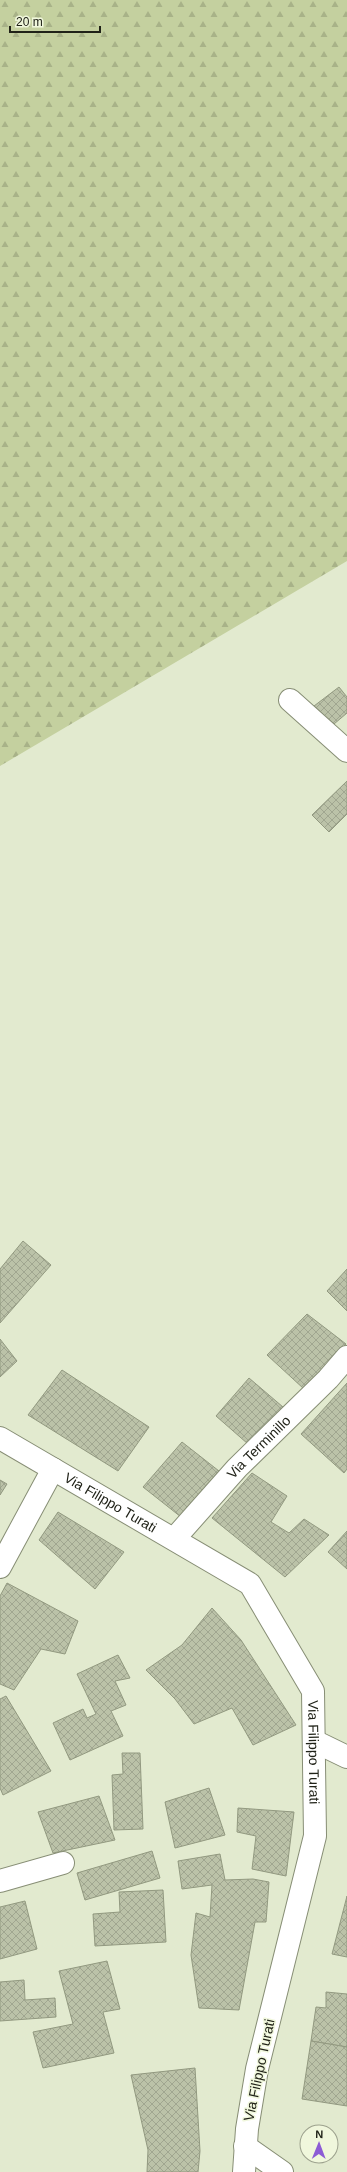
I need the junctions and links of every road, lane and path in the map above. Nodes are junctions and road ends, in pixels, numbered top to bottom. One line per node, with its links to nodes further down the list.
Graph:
1 (290, 700): 2 (main road)
2 (347, 751)
3 (347, 1357): 6 (main road, Via Terminillo)
4 (0, 1438): 5 (main road, Via Filippo Turati)
5 (53, 1469): 6 (main road, Via Filippo Turati); 7 (main road)
6 (174, 1539): 8 (main road, Via Filippo Turati)
7 (0, 1567)
8 (314, 1741): 9 (main road); 12 (main road, Via Filippo Turati)
9 (347, 1756)
10 (63, 1864): 11 (main road)
11 (0, 1882)
12 (245, 2146): 13 (main road, Via Filippo Turati); 14 (main road)
13 (244, 2172)
14 (282, 2172)

